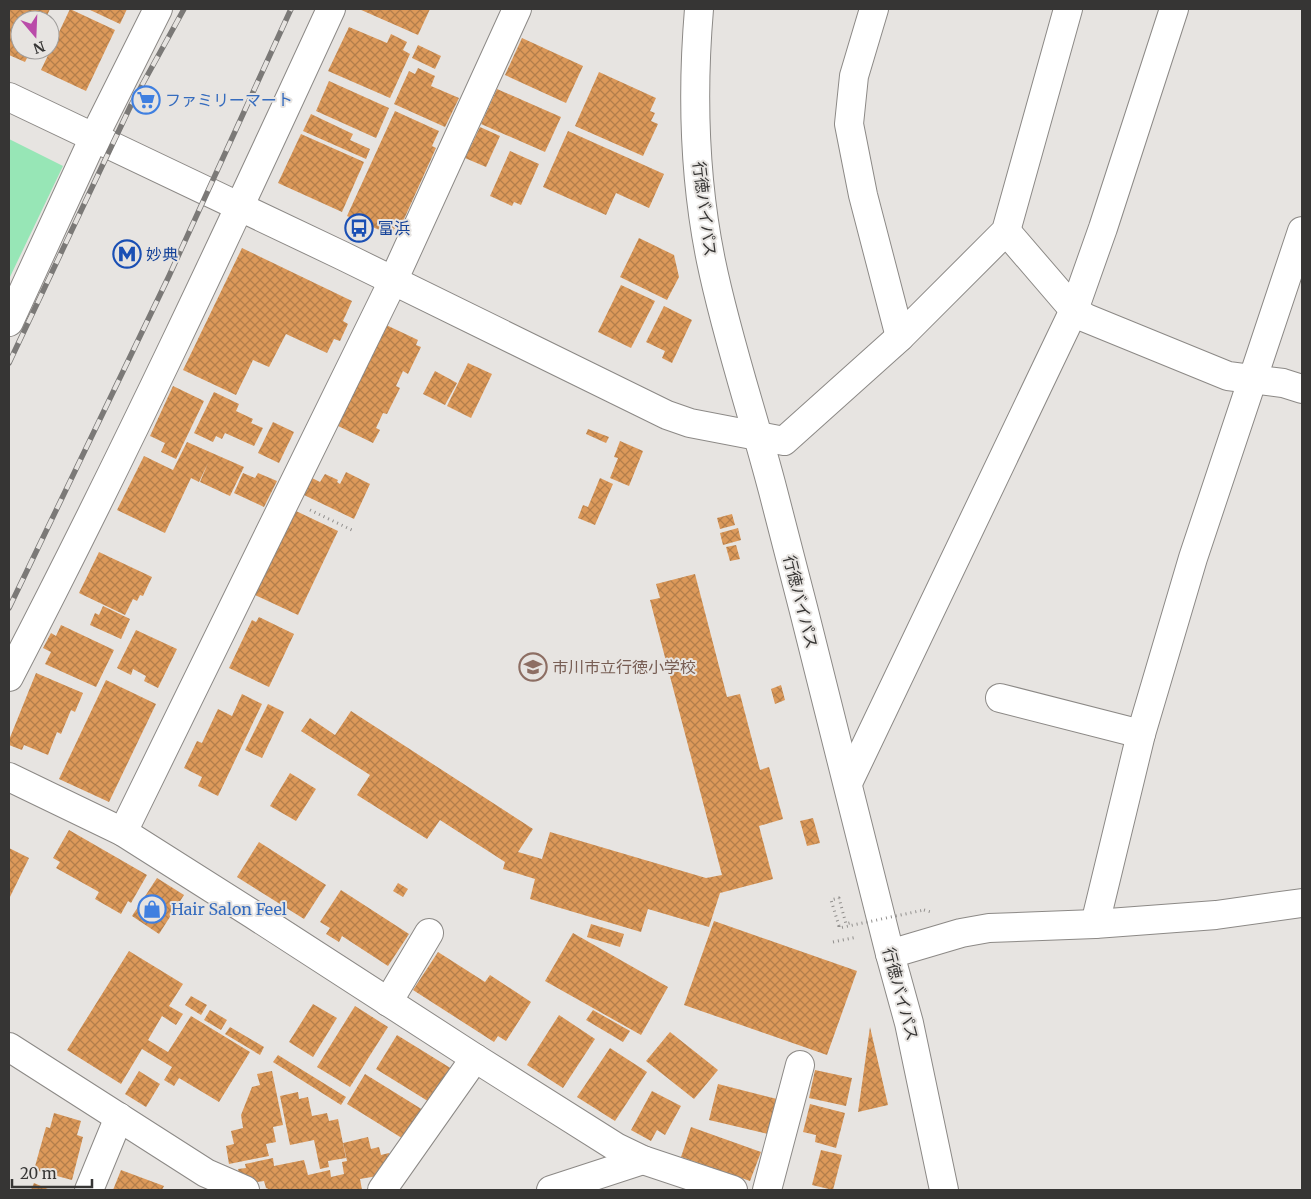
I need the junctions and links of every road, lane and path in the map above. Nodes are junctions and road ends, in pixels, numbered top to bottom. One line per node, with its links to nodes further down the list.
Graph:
1 (158, 9): 9 (street)
2 (331, 9): 10 (street)
3 (517, 9): 13 (street)
4 (699, 9): 19 (street, 行徳バイパス)
5 (874, 9): 16 (street)
6 (1068, 9): 12 (street)
7 (1174, 9): 14 (street)
8 (9, 97): 9 (street)
9 (94, 137): 10 (street); 15 (street)
10 (239, 207): 13 (street); 22 (street)
11 (1302, 231): 17 (street)
12 (1006, 232): 14 (street); 16 (street)
13 (393, 281): 19 (street); 27 (street)
14 (1074, 310): 17 (street); 26 (street)
15 (9, 322)
16 (900, 337): 19 (street)
17 (1253, 380): 18 (street); 24 (street)
18 (1302, 389)
19 (758, 436): 26 (street, 行徳バイパス)
20 (304, 508): 21 (path)
21 (354, 531)
22 (9, 677)
23 (1000, 698): 24 (street)
24 (1141, 734): 31 (street)
25 (9, 777): 27 (street)
26 (848, 783): 35 (street, 行徳バイパス)
27 (123, 832): 36 (street)
28 (1302, 903): 31 (street)
29 (924, 910): 30 (path, bridge)
30 (853, 922)
31 (1095, 924): 35 (street)
32 (429, 933): 36 (street)
33 (857, 937): 34 (path)
34 (833, 942)
35 (890, 954): 48 (street, 行徳バイパス)
36 (388, 1002): 38 (street)
37 (11, 1054): 40 (street)
38 (475, 1058): 41 (street); 44 (street)
39 (800, 1065): 47 (street)
40 (119, 1117): 42 (street); 43 (street)
41 (643, 1160): 45 (street); 46 (street)
42 (232, 1188)
43 (89, 1190)
44 (382, 1190)
45 (551, 1190)
46 (733, 1190)
47 (767, 1190)
48 (944, 1190)

